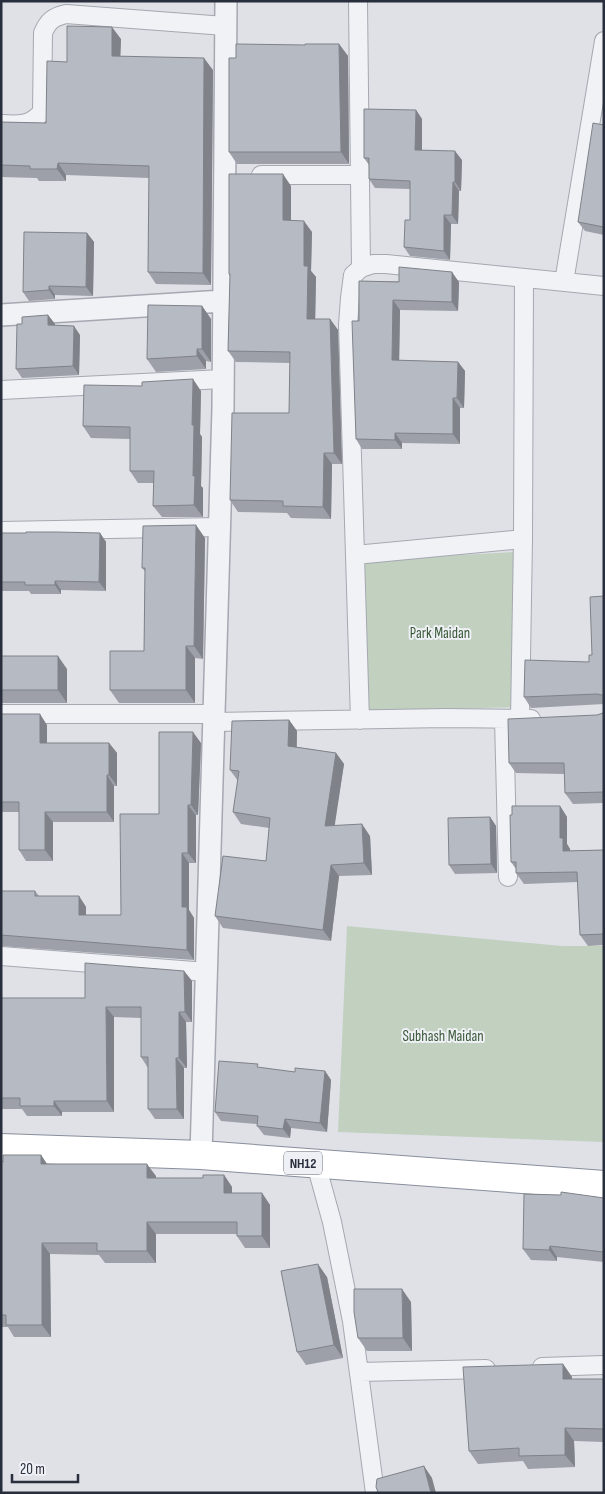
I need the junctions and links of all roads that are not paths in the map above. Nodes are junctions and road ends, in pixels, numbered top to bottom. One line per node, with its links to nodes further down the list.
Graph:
1 (226, 1): 4 (street)
2 (358, 1): 8 (street)
3 (65, 8): 4 (street); 6 (street)
4 (225, 26): 7 (street)
5 (604, 41): 11 (street)
6 (1, 124)
7 (224, 175): 8 (street); 13 (street)
8 (360, 175): 9 (street)
9 (361, 268): 10 (street); 20 (street)
10 (524, 278): 11 (street); 19 (street)
11 (564, 282): 12 (street)
12 (604, 286)
13 (223, 301): 14 (street); 15 (street)
14 (1, 314)
15 (223, 379): 16 (street); 17 (street)
16 (1, 390)
17 (220, 527): 18 (street); 22 (street)
18 (1, 531)
19 (523, 540): 20 (street); 24 (street)
20 (356, 555): 25 (street)
21 (1, 714): 22 (street)
22 (214, 718): 25 (street); 28 (street)
23 (548, 718): 24 (street)
24 (512, 719): 25 (street); 26 (street)
25 (360, 720)
26 (508, 877)
27 (1, 956): 28 (street)
28 (207, 972): 30 (street)
29 (1, 1148): 30 (highway, NH12)
30 (201, 1155): 31 (highway, NH12)
31 (316, 1164): 32 (highway, NH12); 36 (street)
32 (604, 1185)
33 (604, 1365): 35 (street)
34 (506, 1368): 36 (street)
35 (526, 1368)
36 (359, 1372): 37 (street)
37 (376, 1493)

